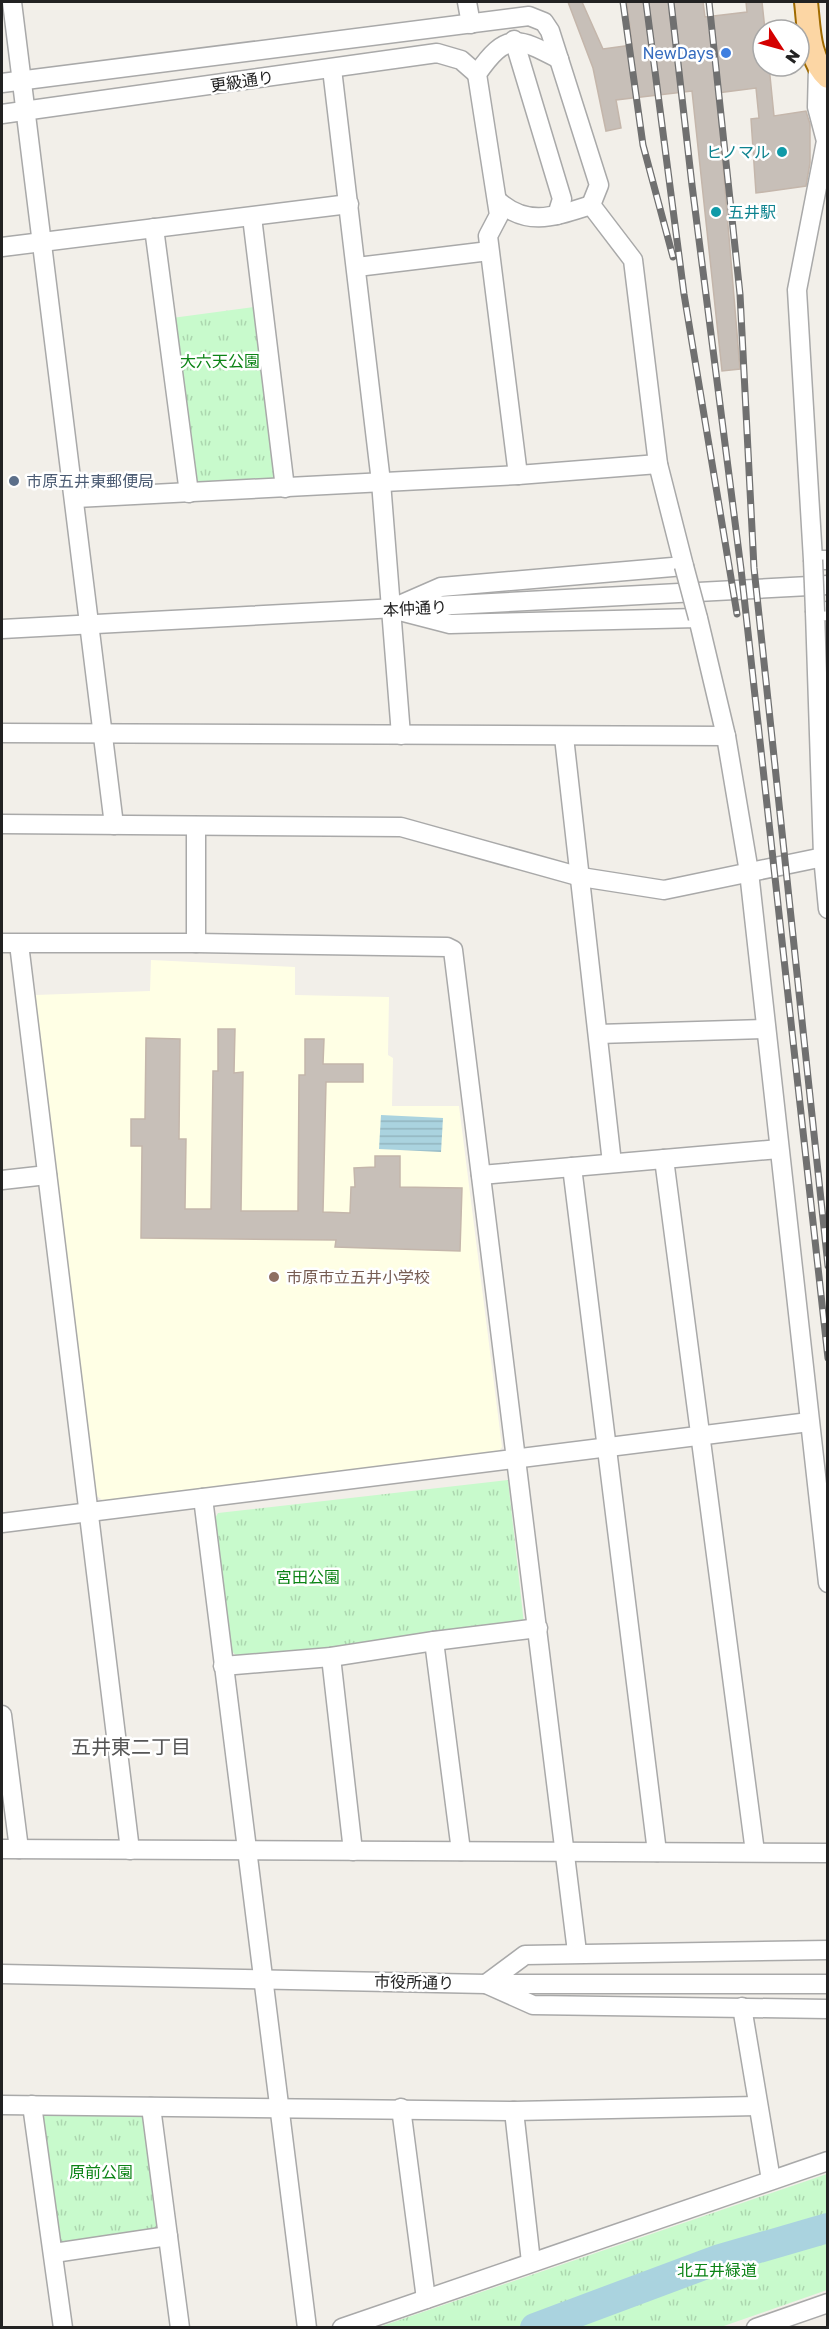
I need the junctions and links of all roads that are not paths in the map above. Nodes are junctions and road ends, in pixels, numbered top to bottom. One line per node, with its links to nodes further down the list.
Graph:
1 (12, 2): 10 (street)
2 (467, 2): 4 (street)
3 (806, 2): 8 (main road)
4 (471, 24): 6 (street, 更級通り); 10 (street, 更級通り)
5 (514, 40): 6 (street); 9 (street); 17 (street)
6 (559, 59): 16 (street)
7 (332, 69): 9 (street, 更級通り); 12 (street, 更級通り); 15 (street)
8 (823, 72): 21 (street)
9 (477, 74): 14 (street)
10 (22, 81): 11 (street, 更級通り); 12 (street)
11 (2, 83)
12 (26, 111): 13 (street, 更級通り); 22 (street)
13 (2, 114)
14 (497, 200): 18 (street); 24 (street)
15 (349, 204): 19 (street); 25 (street)
16 (591, 205): 17 (street); 26 (street)
17 (557, 215): 18 (street)
18 (519, 216): 24 (street)
19 (252, 217): 20 (street); 29 (street)
20 (154, 228): 22 (street); 30 (street)
21 (819, 229): 32 (street)
22 (42, 242): 23 (street); 31 (street)
23 (2, 247)
24 (489, 251): 25 (street); 27 (street)
25 (357, 267): 28 (street)
26 (658, 464): 27 (street); 33 (street)
27 (518, 475): 28 (street)
28 (381, 482): 29 (street); 35 (street)
29 (285, 488): 30 (street)
30 (189, 493): 31 (street)
31 (76, 498): 38 (street)
32 (820, 560): 36 (street, bridge)
33 (684, 567): 35 (street); 37 (street, bridge)
34 (828, 585): 35 (street, 本仲通り)
35 (392, 609): 37 (street); 38 (street, 本仲通り); 42 (street)
36 (821, 611): 48 (street)
37 (698, 618): 43 (street)
38 (92, 625): 39 (street, 本仲通り); 41 (street)
39 (2, 629)
40 (2, 733): 41 (street)
41 (105, 734): 42 (street); 46 (street)
42 (401, 735): 44 (street)
43 (726, 736): 44 (street); 49 (street)
44 (564, 737): 50 (street)
45 (2, 824): 46 (street)
46 (114, 825): 47 (street)
47 (196, 826): 50 (street); 53 (street)
48 (825, 856): 49 (street); 51 (street)
49 (748, 872): 50 (street); 54 (street)
50 (581, 877): 55 (street)
51 (828, 909)
52 (10, 943): 53 (street); 60 (street)
53 (196, 943): 61 (street)
54 (766, 1029): 55 (street); 56 (street)
55 (598, 1034): 58 (street)
56 (779, 1149): 57 (street); 63 (street)
57 (664, 1159): 58 (street); 64 (street)
58 (612, 1163): 59 (street)
59 (572, 1167): 61 (street); 65 (street)
60 (47, 1174): 62 (street); 68 (street)
61 (481, 1175): 66 (street)
62 (2, 1180)
63 (809, 1422): 64 (street); 70 (street)
64 (702, 1435): 65 (street); 83 (street)
65 (609, 1447): 66 (street); 82 (street)
66 (516, 1458): 67 (street); 71 (street)
67 (203, 1498): 68 (street); 74 (street)
68 (90, 1513): 69 (street); 77 (street)
69 (2, 1523)
70 (828, 1583)
71 (538, 1628): 72 (street); 81 (street)
72 (434, 1641): 73 (street); 80 (street)
73 (331, 1658): 74 (street); 79 (street)
74 (223, 1666): 78 (street)
75 (2, 1715): 76 (street)
76 (10, 1849): 77 (street)
77 (130, 1850): 78 (street)
78 (246, 1850): 79 (street); 88 (street)
79 (353, 1851): 80 (street)
80 (461, 1851): 81 (street)
81 (565, 1851): 82 (street); 86 (street)
82 (657, 1852): 83 (street)
83 (755, 1852): 84 (street)
84 (828, 1853)
85 (828, 1950): 86 (street)
86 (577, 1953): 90 (street)
87 (2, 1974): 88 (street, 市役所通り)
88 (262, 1979): 90 (street, 市役所通り); 97 (street)
89 (828, 1983): 90 (street, 市役所通り)
90 (486, 1984): 91 (street)
91 (742, 2007): 92 (street); 95 (street)
92 (828, 2009)
93 (2, 2105): 94 (street)
94 (32, 2105): 96 (street); 103 (street)
95 (757, 2106): 99 (street); 101 (street)
96 (151, 2107): 97 (street); 102 (street)
97 (278, 2108): 98 (street); 109 (street)
98 (401, 2108): 99 (street); 105 (street)
99 (514, 2111): 104 (street)
100 (828, 2161): 101 (street)
101 (771, 2180): 104 (street)
102 (168, 2236): 103 (street); 108 (street)
103 (54, 2253): 107 (street)
104 (531, 2262): 105 (street)
105 (426, 2299): 110 (street)
106 (828, 2303): 111 (street)
107 (63, 2328)
108 (180, 2328)
109 (307, 2328)
110 (342, 2328)
111 (756, 2328)

